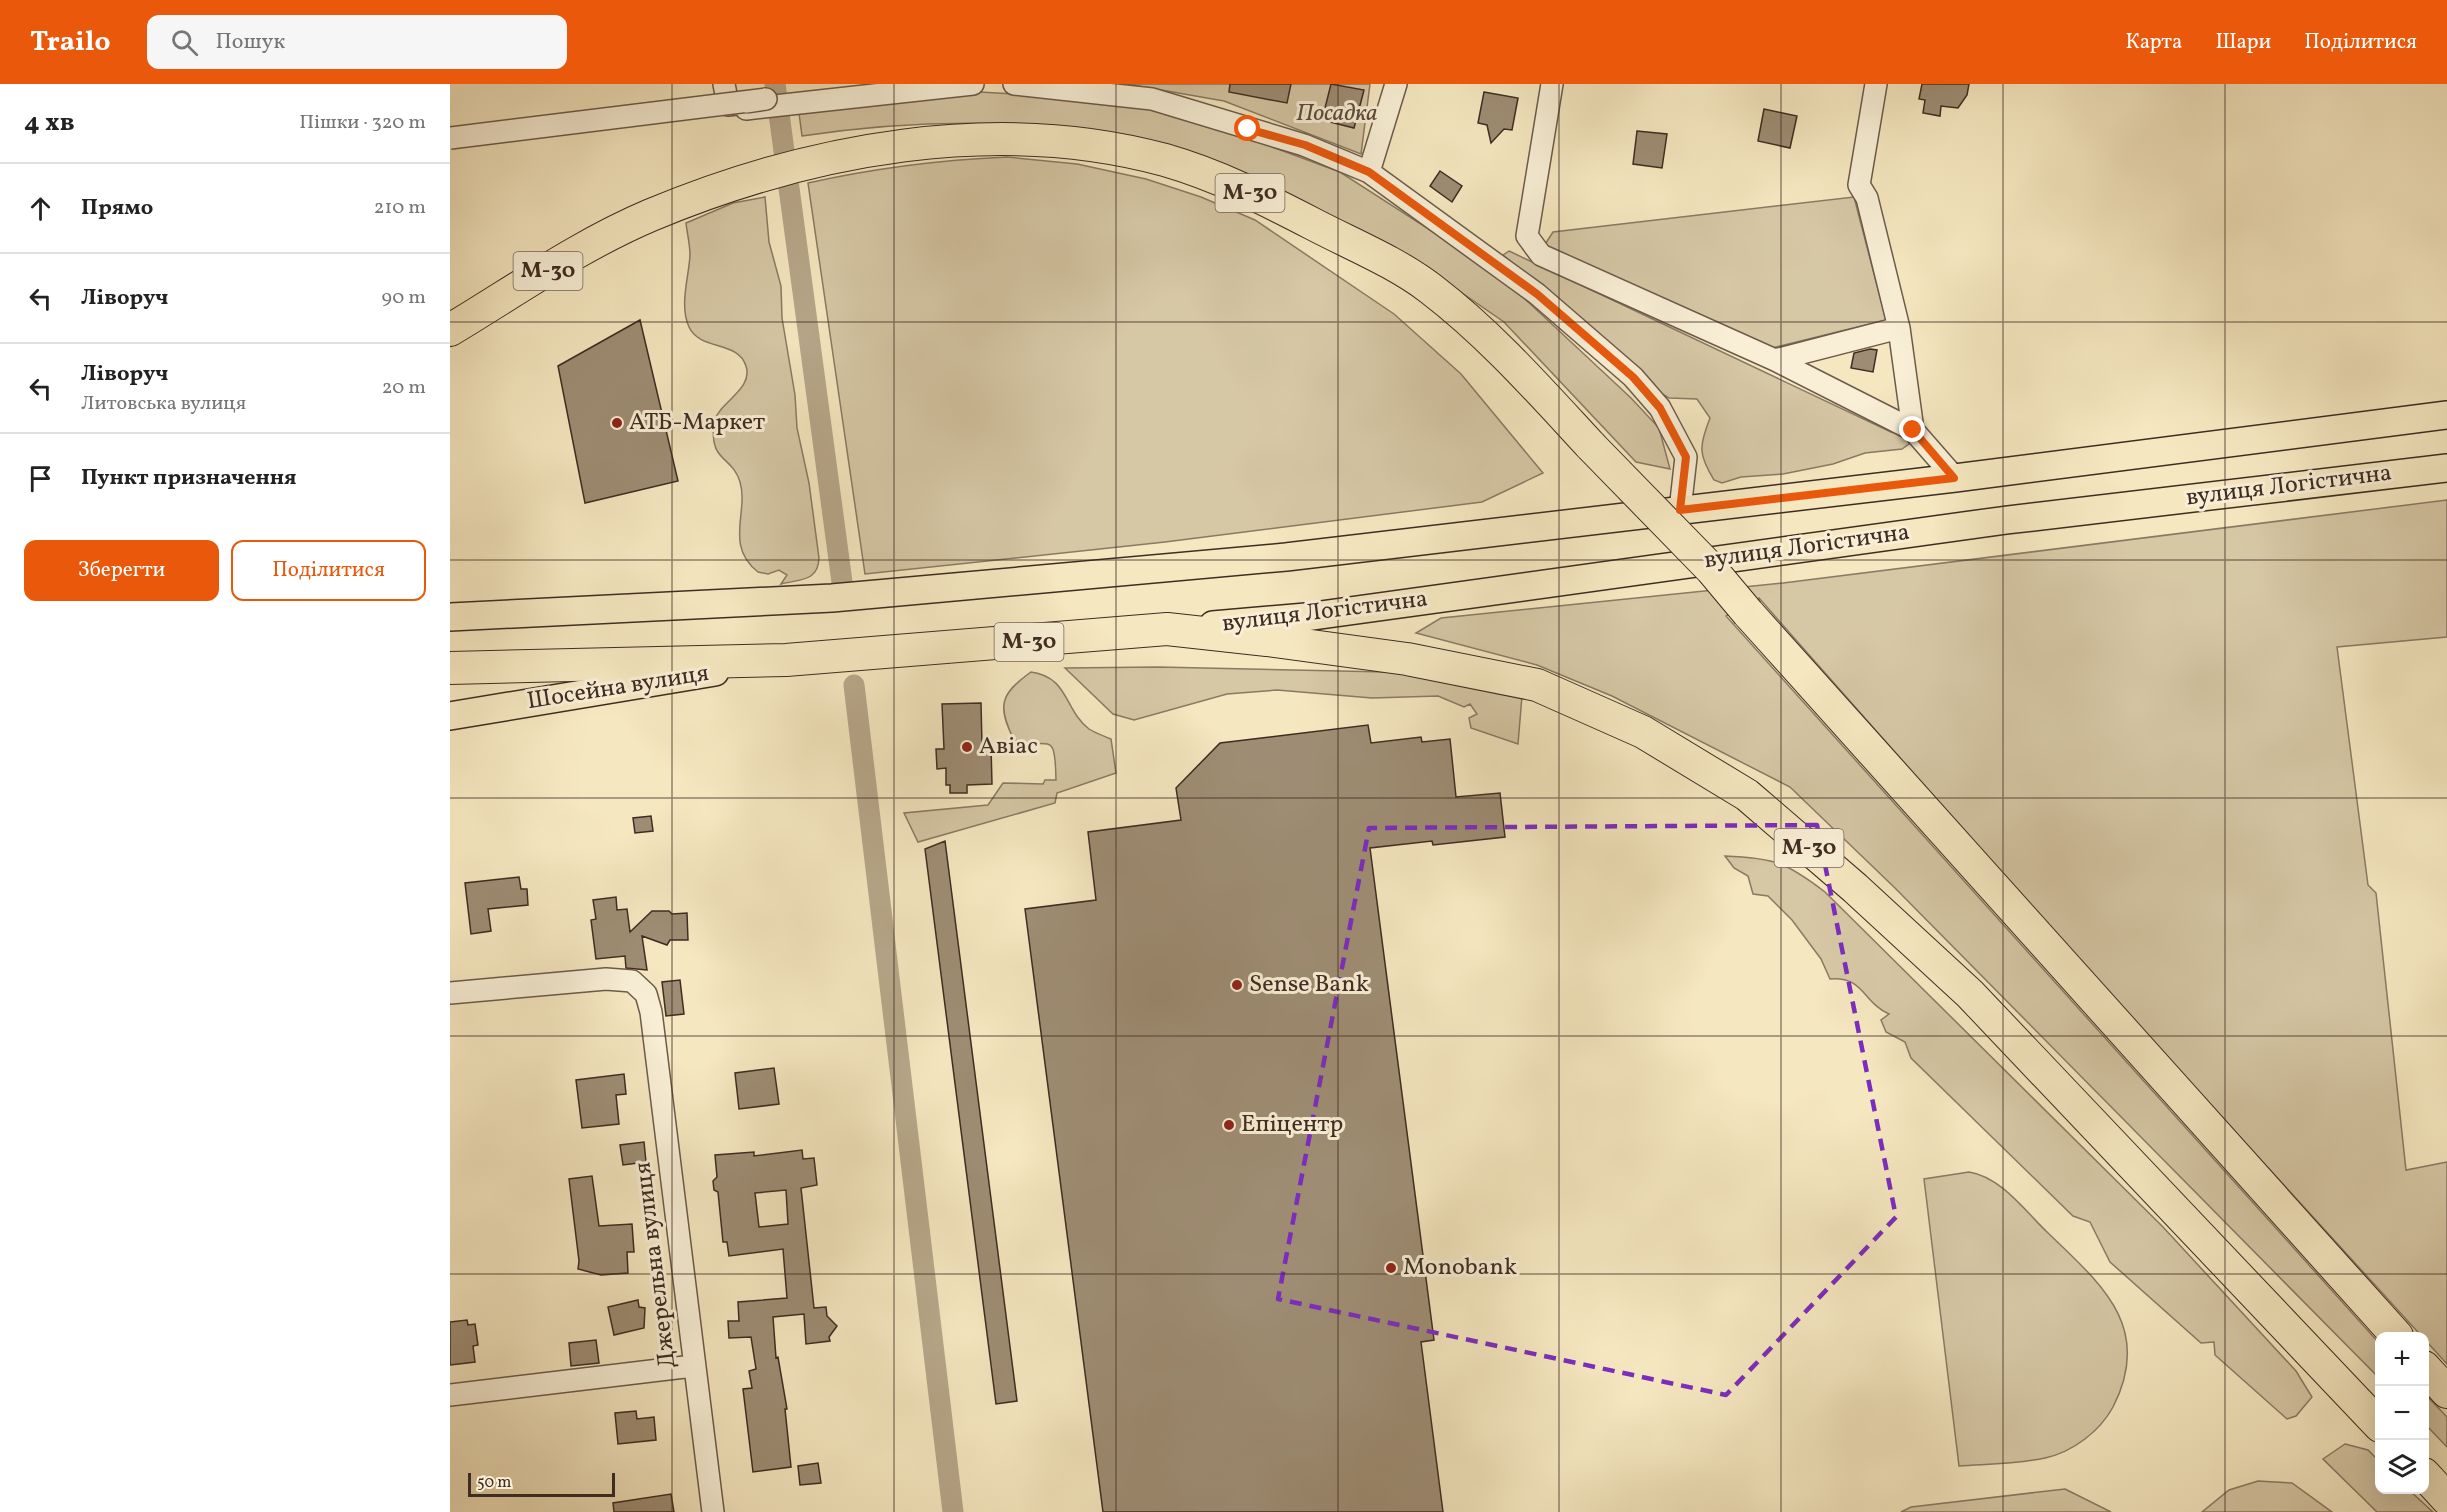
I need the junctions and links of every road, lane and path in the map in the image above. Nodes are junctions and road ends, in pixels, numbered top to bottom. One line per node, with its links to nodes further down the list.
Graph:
1 (724, 84): 7 (street, bridge)
2 (973, 84): 8 (street)
3 (1014, 84): 9 (street)
4 (1396, 84): 9 (street)
5 (1552, 84): 12 (street)
6 (1876, 84): 10 (street)
7 (450, 138)
8 (450, 143)
9 (1369, 172): 17 (street)
10 (1899, 328): 12 (street); 14 (street)
11 (450, 330): 24 (highway, М-30, bridge)
12 (1775, 360): 14 (street)
13 (2447, 415): 16 (main road)
14 (1913, 430): 16 (street)
15 (2447, 468): 19 (main road, вулиця Логістична)
16 (1954, 478): 17 (main road)
17 (1680, 510): 18 (main road)
18 (450, 617)
19 (1167, 629): 20 (highway, М-30); 29 (highway, М-30)
20 (786, 660): 21 (highway, М-30); 22 (main road, Шосейна вулиця)
21 (450, 668)
22 (450, 716)
23 (450, 993): 25 (street, Джерельна вулиця)
24 (2393, 1332)
25 (693, 1366): 28 (street); 32 (street, Джерельна вулиця)
26 (2429, 1372): 27 (highway)
27 (2447, 1392)
28 (450, 1395)
29 (2375, 1422)
30 (2429, 1479): 31 (highway)
31 (2447, 1499)
32 (713, 1512)

